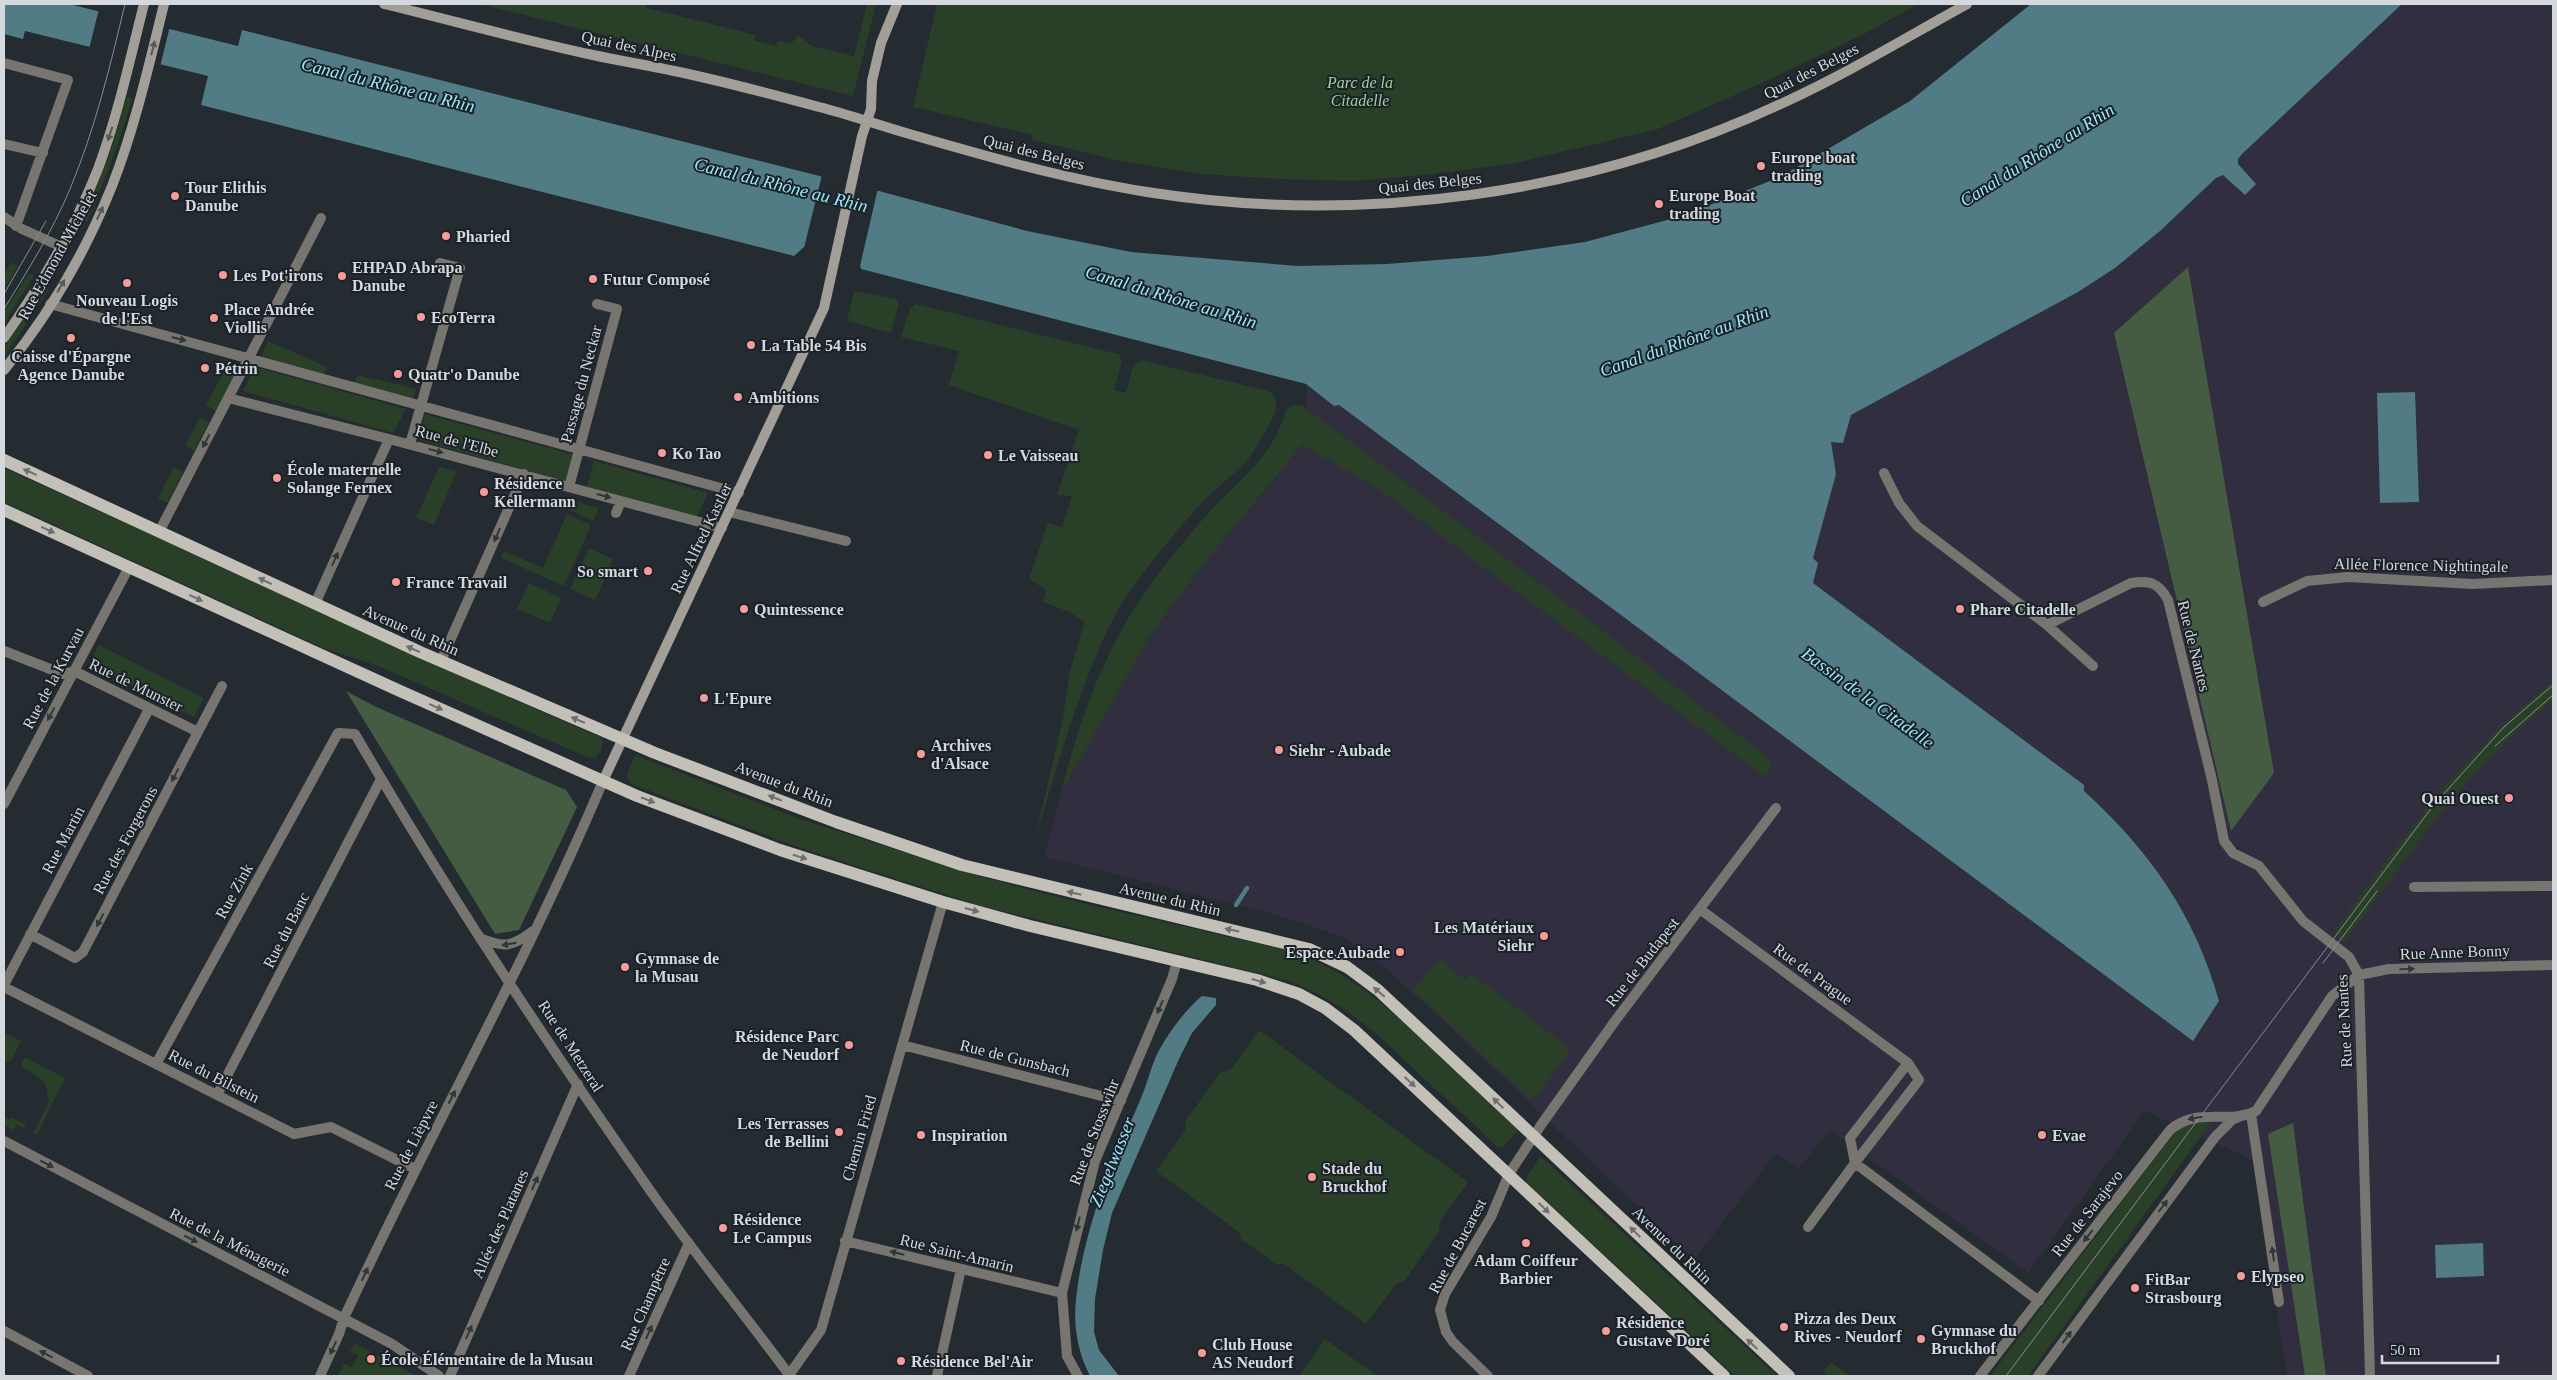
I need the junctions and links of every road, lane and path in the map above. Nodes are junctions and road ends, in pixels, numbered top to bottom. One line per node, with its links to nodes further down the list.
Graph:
1 (144, 4): 14 (main road, Rue Edmond Michelet, one-way to 14)
2 (164, 4): 16 (main road, Rue Edmond Michelet, one-way to 2)
3 (384, 4): 7 (main road, Quai des Alpes)
4 (897, 4): 7 (main road)
5 (1967, 4): 7 (main road, Quai des Belges)
6 (4, 63): 9 (street)
7 (867, 121): 30 (main road, Rue Alfred Kastler)
8 (4, 144): 9 (street)
9 (43, 153): 12 (street)
10 (4, 217): 12 (street)
11 (322, 218): 19 (street)
12 (16, 226): 13 (street); 14 (street)
13 (4, 227)
14 (62, 247): 18 (main road, Rue Edmond Michelet)
15 (440, 262): 22 (street)
16 (50, 304): 19 (street, Rue de l'Elbe, one-way to 19); 20 (main road, Rue Edmond Michelet)
17 (597, 304): 25 (street, Passage du Neckar)
18 (4, 338)
19 (250, 358): 21 (street); 22 (street, Rue de l'Elbe)
20 (4, 370)
21 (228, 398): 23 (street, Rue de l'Elbe); 36 (street, one-way to 36)
22 (421, 405): 24 (street); 25 (street, Rue de l'Elbe)
23 (389, 438): 24 (street, Rue de l'Elbe); 41 (street, one-way to 23)
24 (410, 444): 28 (street, Rue de l'Elbe, one-way to 28)
25 (580, 449): 29 (street, Passage du Neckar); 30 (street, Rue de l'Elbe)
26 (4, 460): 36 (main road, Avenue du Rhin, one-way to 26)
27 (1884, 473): 42 (street)
28 (524, 474): 29 (street, Rue de l'Elbe); 44 (street, one-way to 44)
29 (569, 487): 31 (street, Rue de l'Elbe, one-way to 31)
30 (739, 493): 34 (main road, Rue Alfred Kastler)
31 (621, 501): 33 (street); 35 (street, Rue de l'Elbe)
32 (4, 510): 38 (main road, one-way to 38)
33 (616, 512)
34 (729, 512): 35 (main road, Rue Alfred Kastler); 37 (street)
35 (722, 528): 51 (main road, Rue Alfred Kastler)
36 (159, 532): 41 (main road, Avenue du Rhin, one-way to 36)
37 (846, 541)
38 (129, 567): 46 (street, Rue de la Kurvau); 53 (main road, one-way to 53)
39 (2553, 580): 40 (street, Allée Florence Nightingale)
40 (2263, 602)
41 (315, 604): 44 (main road, Avenue du Rhin, one-way to 41)
42 (2047, 626): 45 (street); 65 (street, Rue de Nantes)
43 (4, 652): 46 (street, Rue de Munster)
44 (441, 661): 51 (main road, Avenue du Rhin, one-way to 44)
45 (2093, 666)
46 (74, 671): 48 (street, Rue de Munster); 54 (street, Rue de la Kurvau, one-way to 54)
47 (222, 686): 49 (street, Rue des Forgerons)
48 (149, 709): 49 (street, Rue de Munster); 61 (street, Rue Martin)
49 (198, 732): 61 (street, Rue des Forgerons, one-way to 61)
50 (338, 733): 52 (street, Rue de Metzeral); 70 (street, Rue Zink)
51 (623, 739): 53 (main road, Rue Alfred Kastler); 75 (main road, Avenue du Rhin, one-way to 51)
52 (381, 779): 62 (street, Rue de Metzeral); 72 (street, Rue du Banc)
53 (603, 781): 58 (main road, one-way to 58); 60 (street, Rue de Lièpvre)
54 (4, 804)
55 (1776, 808): 59 (street, Rue de Budapest)
56 (2553, 886): 57 (street)
57 (2414, 887)
58 (943, 902): 63 (main road, one-way to 63); 68 (street, Chemin Fried)
59 (1701, 910): 69 (street, Rue de Prague); 75 (street, Rue de Budapest)
60 (534, 930): 62 (street, one-way to 62); 66 (street, Rue de Lièpvre)
61 (30, 934): 67 (street, Rue Martin)
62 (480, 938): 66 (street, Rue de Metzeral)
63 (1177, 961): 73 (street, Rue de Stosswihr, one-way to 73); 79 (main road, one-way to 79)
64 (2553, 965): 65 (street, Rue Anne Bonny, one-way to 64)
65 (2359, 975): 74 (street); 102 (street, Rue de Nantes)
66 (511, 983): 71 (street, Rue de Metzeral); 78 (street, Rue de Lièpvre, one-way to 66)
67 (4, 986): 70 (street, Rue du Bilstein)
68 (902, 1045): 73 (street, Rue de Gunsbach); 81 (street, Chemin Fried)
69 (1908, 1062): 77 (street); 77 (street)
70 (156, 1064): 72 (street, Rue du Bilstein)
71 (578, 1084): 82 (street, Rue de Metzeral); 92 (street, Allée des Platanes, one-way to 71)
72 (217, 1095): 78 (street, Rue du Bilstein)
73 (1121, 1101): 84 (street, Rue de Stosswihr, one-way to 84)
74 (2247, 1114): 85 (street, Rue de Sarajevo, one-way to 85); 86 (street, one-way to 74); 101 (street, one-way to 74)
75 (1534, 1136): 79 (street); 99 (main road, Avenue du Rhin, one-way to 75)
76 (4, 1142): 87 (street, Rue de la Ménagerie, one-way to 87)
77 (1855, 1163): 80 (street); 85 (street)
78 (415, 1169): 87 (street, Rue de Lièpvre, one-way to 78)
79 (1509, 1174): 97 (street, Rue de Bucarest); 98 (main road, one-way to 98)
80 (1808, 1227)
81 (845, 1241): 83 (street, Rue Saint-Amarin, one-way to 81); 94 (street, Chemin Fried)
82 (689, 1243): 93 (street, Rue Champêtre, one-way to 82); 94 (street, Rue de Metzeral)
83 (961, 1269): 84 (street, Rue Saint-Amarin); 95 (street)
84 (1062, 1293): 96 (street, Rue de Stosswihr)
85 (2039, 1301): 100 (street, Rue de Sarajevo)
86 (2279, 1302)
87 (344, 1318): 90 (street, Rue de Lièpvre, one-way to 90); 91 (street, Rue de la Ménagerie)
88 (4, 1331): 89 (street, one-way to 88)
89 (88, 1376)
90 (320, 1376)
91 (438, 1376)
92 (450, 1376)
93 (629, 1376)
94 (789, 1376)
95 (937, 1376)
96 (1078, 1376)
97 (1488, 1376)
98 (1724, 1376)
99 (1788, 1376)
100 (1980, 1376)
101 (2038, 1376)
102 (2370, 1376)

